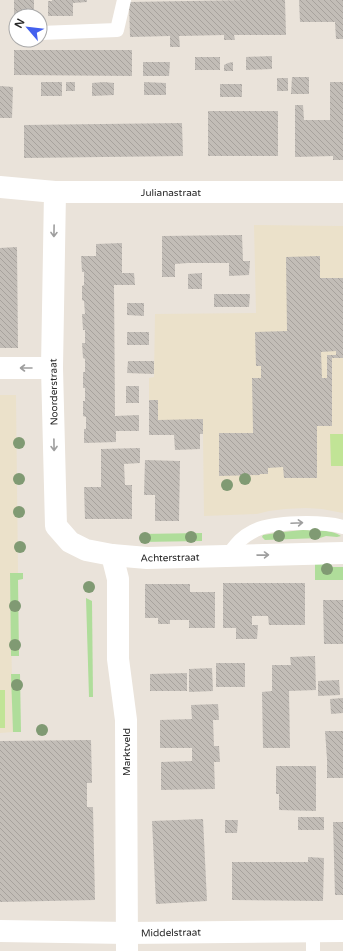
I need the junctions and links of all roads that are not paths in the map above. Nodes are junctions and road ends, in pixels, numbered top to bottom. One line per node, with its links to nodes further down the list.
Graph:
1 (124, 0): 2 (lane)
2 (48, 33)
3 (0, 187): 4 (street, Julianastraat)
4 (55, 192): 5 (street, Julianastraat); 7 (street, Noorderstraat, one-way to 7)
5 (343, 192)
6 (0, 368): 7 (street, one-way to 6)
7 (52, 368): 10 (street, Noorderstraat, one-way to 10)
8 (343, 527): 11 (lane, one-way to 8)
9 (343, 553): 11 (street, Achterstraat, one-way to 9)
10 (112, 555): 11 (street, Achterstraat); 15 (street, Marktveld)
11 (228, 556)
12 (0, 931): 15 (street, Middelstraat)
13 (343, 931): 14 (street, Middelstraat)
14 (313, 941): 15 (street, Middelstraat)
15 (127, 942)

